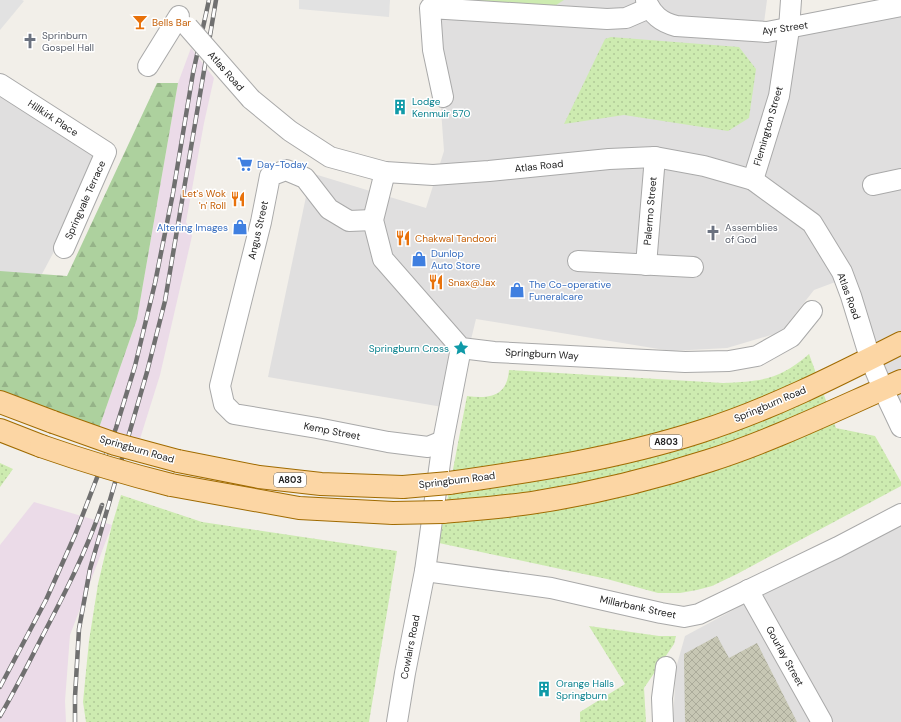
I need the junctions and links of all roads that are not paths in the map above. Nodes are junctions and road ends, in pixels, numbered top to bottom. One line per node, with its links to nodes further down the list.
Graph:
1 (791, 0): 5 (street, Flemington Street)
2 (648, 4): 5 (street, Ayr Street); 8 (street, Ayr Street)
3 (901, 6): 5 (street, Ayr Street)
4 (179, 14): 6 (street); 11 (street, Atlas Road, bridge)
5 (789, 29): 13 (street, Flemington Street)
6 (148, 66)
7 (0, 84): 9 (street, Hillkirk Place)
8 (443, 97)
9 (106, 152): 16 (street, Springvale Terrace)
10 (655, 156): 11 (street, Atlas Road); 13 (street, Atlas Road); 18 (street, Palermo Street)
11 (385, 172): 15 (street)
12 (901, 179): 14 (street)
13 (752, 180): 23 (street, Atlas Road)
14 (873, 185)
15 (373, 220): 22 (street); 26 (street, Angus Street)
16 (64, 248)
17 (578, 261): 18 (street)
18 (646, 265): 19 (street)
19 (693, 267)
20 (812, 311): 22 (street, Springburn Way)
21 (901, 343): 23 (main road, Springburn Road / A803)
22 (461, 348): 29 (street)
23 (870, 358): 24 (street, Atlas Road); 25 (main road, Springburn Road / A803, bridge)
24 (892, 385): 27 (street, Atlas Road); 28 (main road, bridge)
25 (0, 402)
26 (224, 404): 29 (street, Kemp Street)
27 (901, 426)
28 (0, 430)
29 (443, 441): 31 (street, Cowlairs Road)
30 (901, 514): 32 (street, Millarbank Street)
31 (425, 571): 32 (street, Millarbank Street); 34 (street, Cowlairs Road)
32 (748, 590): 36 (street, Gourlay Street)
33 (666, 667): 35 (street)
34 (397, 722)
35 (663, 722)
36 (822, 722)

